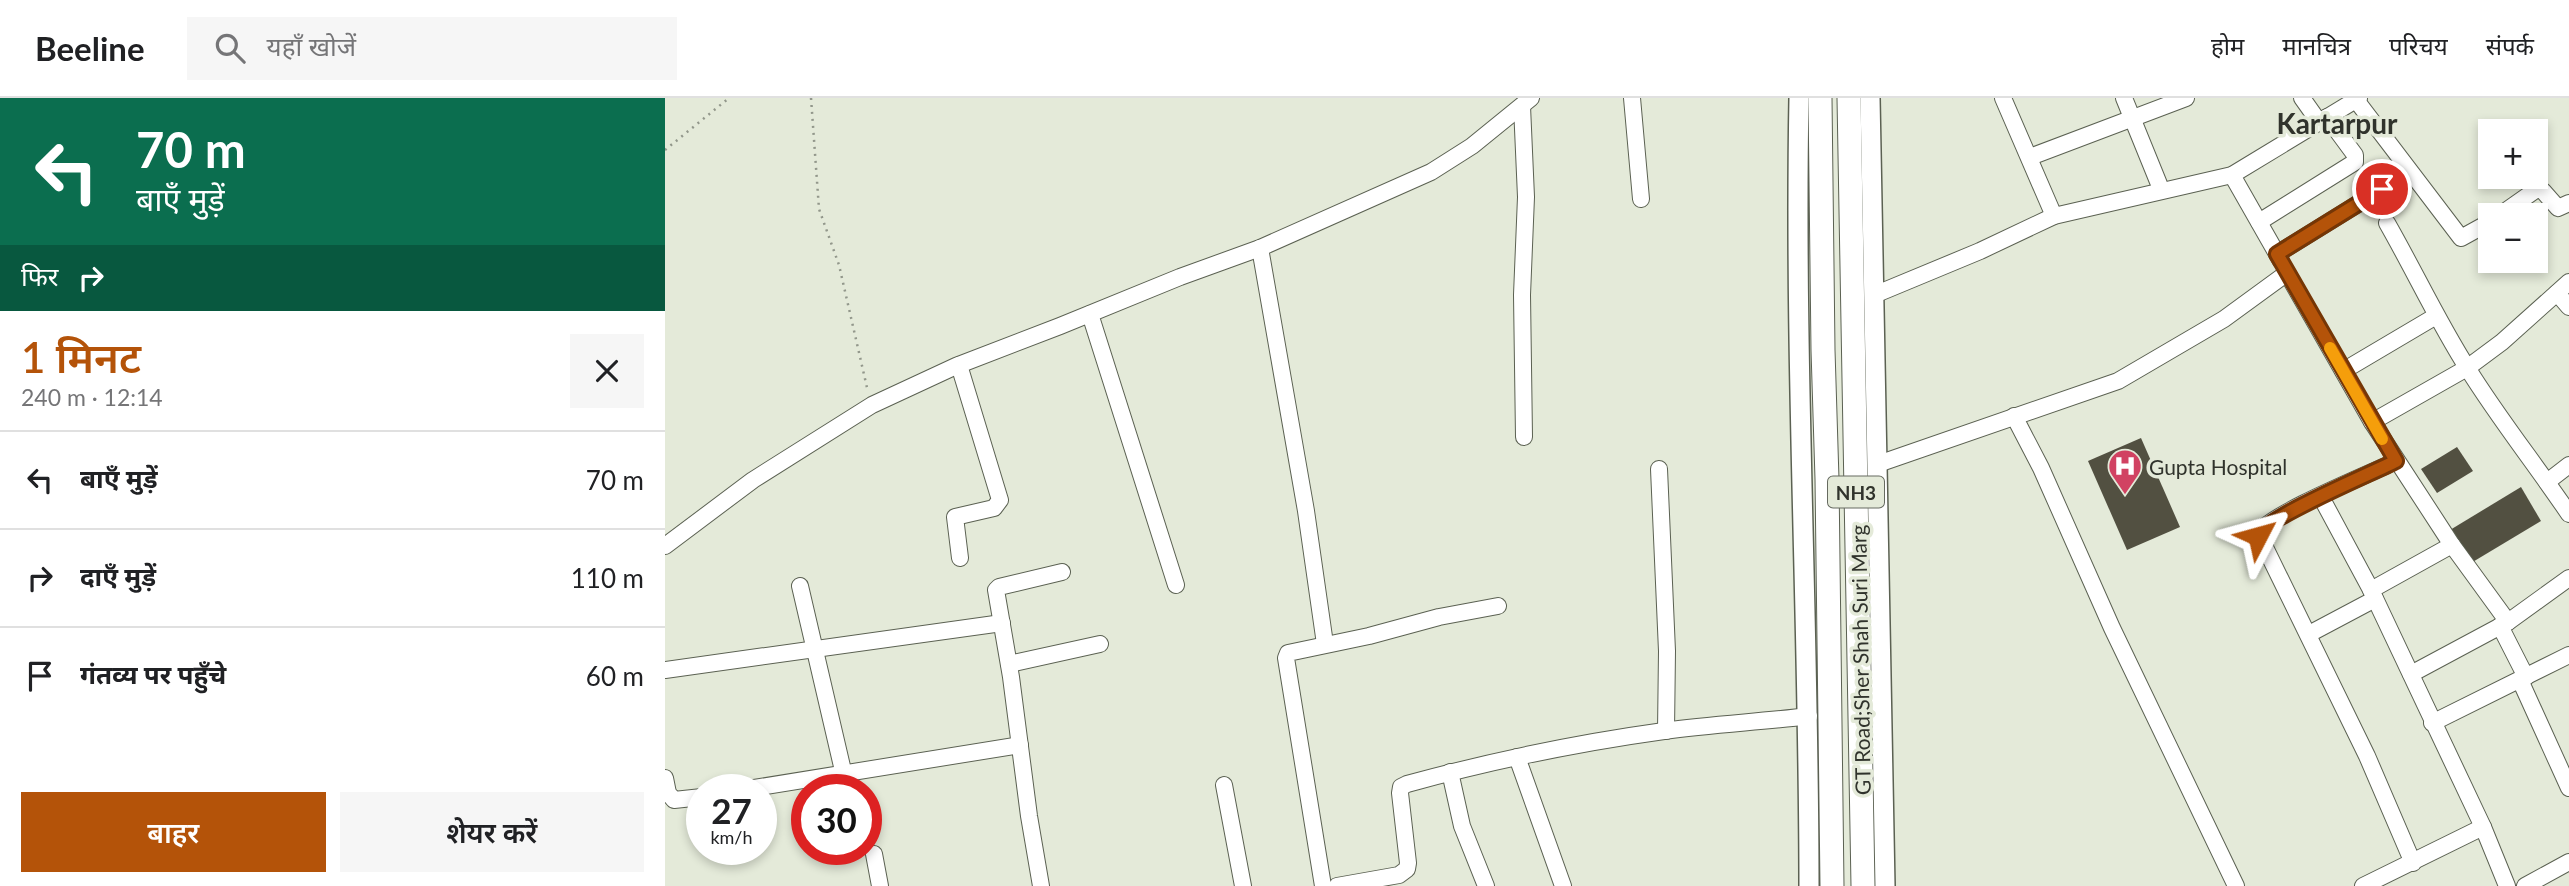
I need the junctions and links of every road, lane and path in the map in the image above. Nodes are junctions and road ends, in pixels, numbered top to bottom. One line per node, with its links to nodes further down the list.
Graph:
1 (729, 98): 16 (path)
2 (811, 98): 39 (path)
3 (1632, 98): 21 (street)
4 (1799, 98): 70 (main road)
5 (1819, 98): 94 (highway, GT Road;Sher Shah Suri Marg / NH3)
6 (1849, 98): 95 (highway, GT Road;Sher Shah Suri Marg / NH3)
7 (1870, 98): 32 (main road)
8 (2003, 98): 17 (street)
9 (2124, 98): 14 (street)
10 (2186, 98): 14 (street)
11 (2302, 98): 15 (street)
12 (2357, 99): 15 (street); 27 (street)
13 (1527, 102): 28 (street); 42 (street)
14 (2132, 118): 17 (street); 19 (street)
15 (2323, 119): 18 (street); 25 (street)
16 (665, 150)
17 (2030, 157): 24 (street)
18 (2232, 175): 19 (street); 25 (street)
19 (2161, 189): 24 (street)
20 (2382, 189): 29 (street)
21 (1641, 199)
22 (2517, 203): 23 (street)
23 (2569, 203)
24 (2054, 216): 32 (street)
25 (2259, 222): 29 (street)
26 (2387, 223): 35 (street)
27 (2478, 229)
28 (1260, 247): 34 (street); 63 (street)
29 (2277, 254): 30 (street)
30 (2287, 273): 38 (street); 40 (street)
31 (2563, 288): 33 (street); 37 (street)
32 (1874, 295): 44 (main road)
33 (2569, 307)
34 (1090, 314): 36 (street); 55 (street)
35 (2436, 316): 37 (street); 38 (street)
36 (958, 365): 39 (street); 52 (street)
37 (2467, 368): 41 (street); 47 (street)
38 (2343, 371): 41 (street)
39 (872, 405): 51 (street)
40 (2014, 416): 44 (street); 97 (street)
41 (2372, 422): 43 (street)
42 (1524, 437)
43 (2396, 461): 48 (street); 50 (street)
44 (1878, 464): 96 (main road)
45 (2569, 465): 47 (street)
46 (1659, 469): 72 (street)
47 (2547, 482): 49 (street)
48 (2321, 497): 57 (street); 61 (street)
49 (2569, 514)
50 (2452, 545): 57 (street); 60 (street)
51 (665, 546)
52 (960, 558)
53 (1062, 572): 59 (street)
54 (2569, 578): 60 (street)
55 (1176, 584)
56 (800, 586): 64 (street)
57 (2373, 594): 61 (street); 68 (street)
58 (1498, 606): 63 (street)
59 (1002, 623): 64 (street); 66 (street)
60 (2504, 624): 68 (street); 69 (street)
61 (2309, 634): 84 (street)
62 (1100, 644): 66 (street)
63 (1325, 645): 89 (street)
64 (814, 648): 67 (street); 76 (street)
65 (2569, 654): 69 (street)
66 (1009, 664): 73 (street)
67 (665, 670)
68 (2411, 674): 71 (street)
69 (2523, 679): 71 (street); 80 (street)
70 (1809, 716): 72 (street); 93 (main road)
71 (2432, 723): 82 (street)
72 (1666, 731): 74 (street)
73 (1020, 745): 77 (street); 87 (street)
74 (1517, 757): 75 (street); 92 (street)
75 (1450, 772): 90 (street); 91 (street)
76 (844, 774)
77 (850, 774)
78 (665, 778): 81 (street)
79 (1224, 785): 88 (street)
80 (2569, 788)
81 (686, 799)
82 (2483, 828): 84 (street); 99 (street)
83 (2569, 862): 100 (street)
84 (2413, 863): 98 (street)
85 (876, 865): 86 (street)
86 (880, 886)
87 (1041, 886)
88 (1243, 886)
89 (1323, 886)
90 (1337, 886)
91 (1486, 886)
92 (1563, 886)
93 (1809, 886)
94 (1832, 886)
95 (1863, 886)
96 (1885, 886)
97 (2236, 886)
98 (2363, 886)
99 (2507, 886)
100 (2525, 886)

